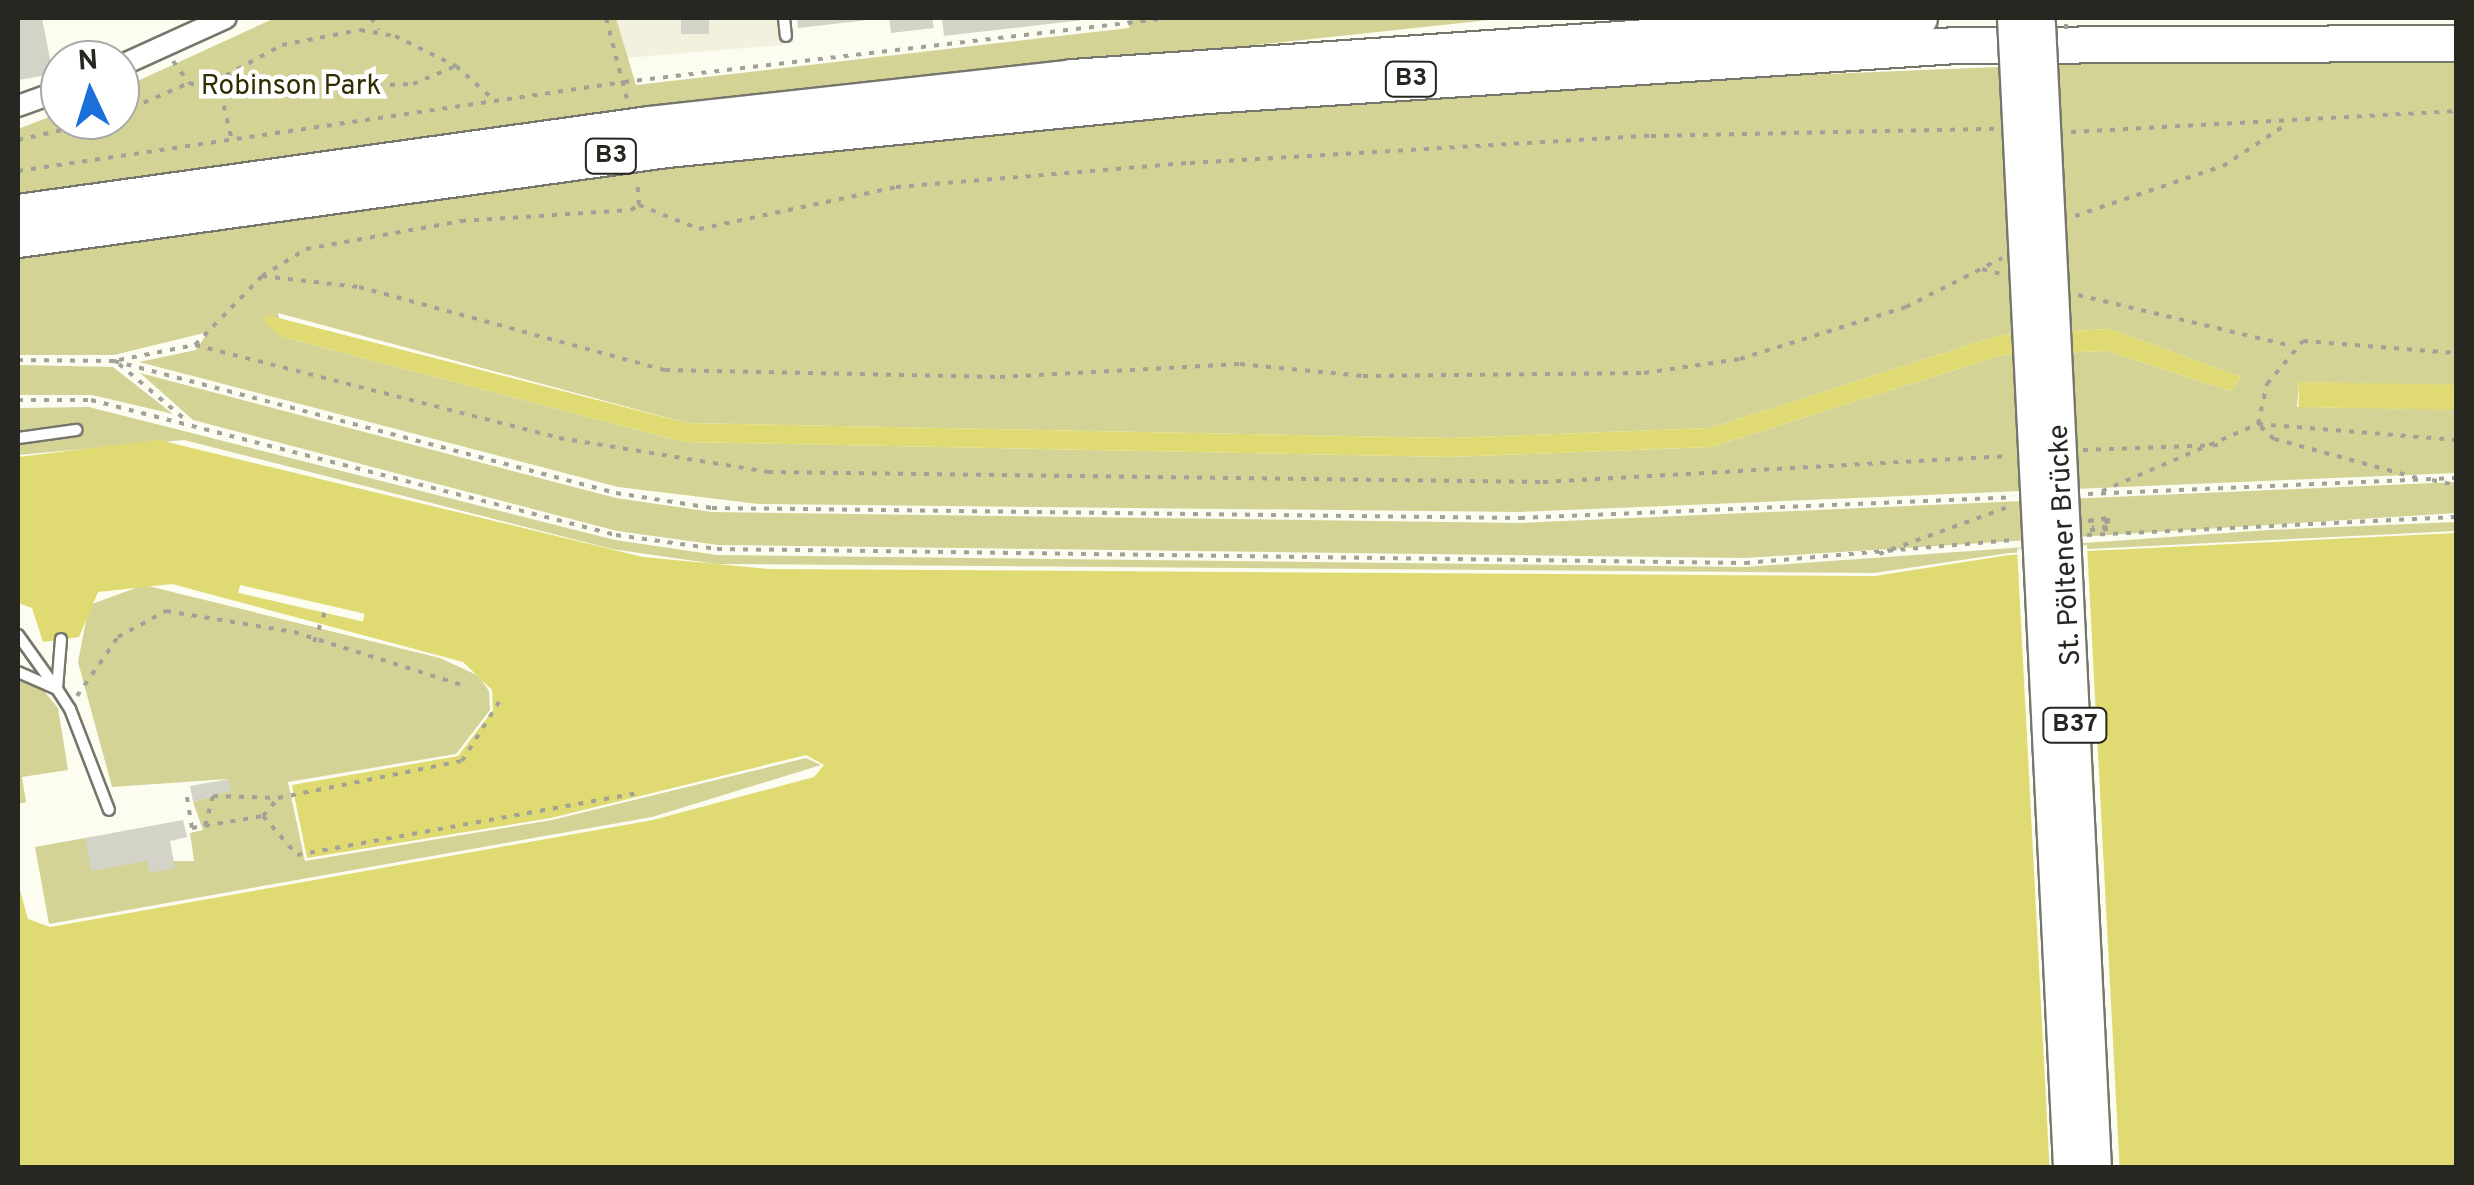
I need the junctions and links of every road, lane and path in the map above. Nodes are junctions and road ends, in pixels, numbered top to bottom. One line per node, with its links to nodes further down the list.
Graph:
1 (226, 18): 16 (street)
2 (371, 18): 11 (path)
3 (606, 18): 20 (path)
4 (784, 18): 12 (lane)
5 (1169, 18): 8 (path)
6 (1543, 18): 14 (highway)
7 (1919, 18): 10 (highway, B3)
8 (1143, 19): 20 (path)
9 (2032, 20): 40 (main road, B37, bridge)
10 (1719, 22): 13 (highway, B3)
11 (381, 32): 18 (path); 21 (path)
12 (786, 36)
13 (1626, 38): 14 (highway, B3); 15 (highway, B3); 36 (highway, B3)
14 (1494, 41): 34 (highway, B3)
15 (2456, 44)
16 (163, 48): 17 (street); 19 (path)
17 (140, 58)
18 (456, 66): 22 (path); 23 (path)
19 (189, 82): 21 (path); 24 (path)
20 (624, 82): 23 (path); 25 (path)
21 (203, 88): 22 (path)
22 (221, 91): 30 (path)
23 (494, 100): 30 (path)
24 (140, 104)
25 (629, 108)
26 (2456, 112): 27 (path)
27 (2287, 124): 29 (path); 35 (path)
28 (2000, 130): 33 (path)
29 (2057, 132)
30 (231, 137): 32 (path)
31 (636, 168): 33 (path)
32 (18, 171)
33 (639, 205): 39 (path)
34 (18, 212)
35 (2062, 224)
36 (18, 239)
37 (2014, 251): 38 (path)
38 (1982, 269): 39 (path); 40 (path)
39 (262, 276): 41 (path)
40 (2040, 284): 42 (path); 81 (main road, St. Pöltener Brücke / B37, bridge); 82 (main road, St. Pöltener Brücke / B37, bridge)
41 (195, 345): 45 (path); 54 (path)
42 (2292, 346): 43 (path); 47 (path)
43 (2456, 353)
44 (18, 360): 45 (path)
45 (114, 361): 48 (path); 65 (path)
46 (18, 400): 48 (path)
47 (2258, 424): 51 (path); 52 (path); 56 (path)
48 (191, 426): 65 (path)
49 (76, 430): 50 (lane)
50 (18, 438)
51 (2456, 440)
52 (2221, 445): 53 (path); 58 (path)
53 (2067, 452)
54 (2027, 455)
55 (2456, 478): 56 (path)
56 (2423, 479): 57 (path); 58 (path)
57 (2456, 485)
58 (2096, 493): 59 (path)
59 (2076, 494)
60 (2456, 518): 62 (path)
61 (2092, 527): 62 (path)
62 (2089, 535): 63 (path)
63 (2072, 536)
64 (2022, 539): 65 (path)
65 (1875, 556)
66 (325, 612): 69 (path)
67 (18, 636): 72 (lane)
68 (61, 639): 72 (lane)
69 (314, 642): 71 (path); 74 (path)
70 (18, 672): 72 (lane)
71 (466, 686)
72 (57, 689): 74 (lane)
73 (499, 702): 77 (path)
74 (70, 709): 78 (lane)
75 (640, 793): 79 (path)
76 (187, 797): 80 (path)
77 (278, 798): 79 (path); 80 (path)
78 (109, 810)
79 (262, 816): 80 (path)
80 (205, 826)
81 (2070, 1168)
82 (2096, 1168)

